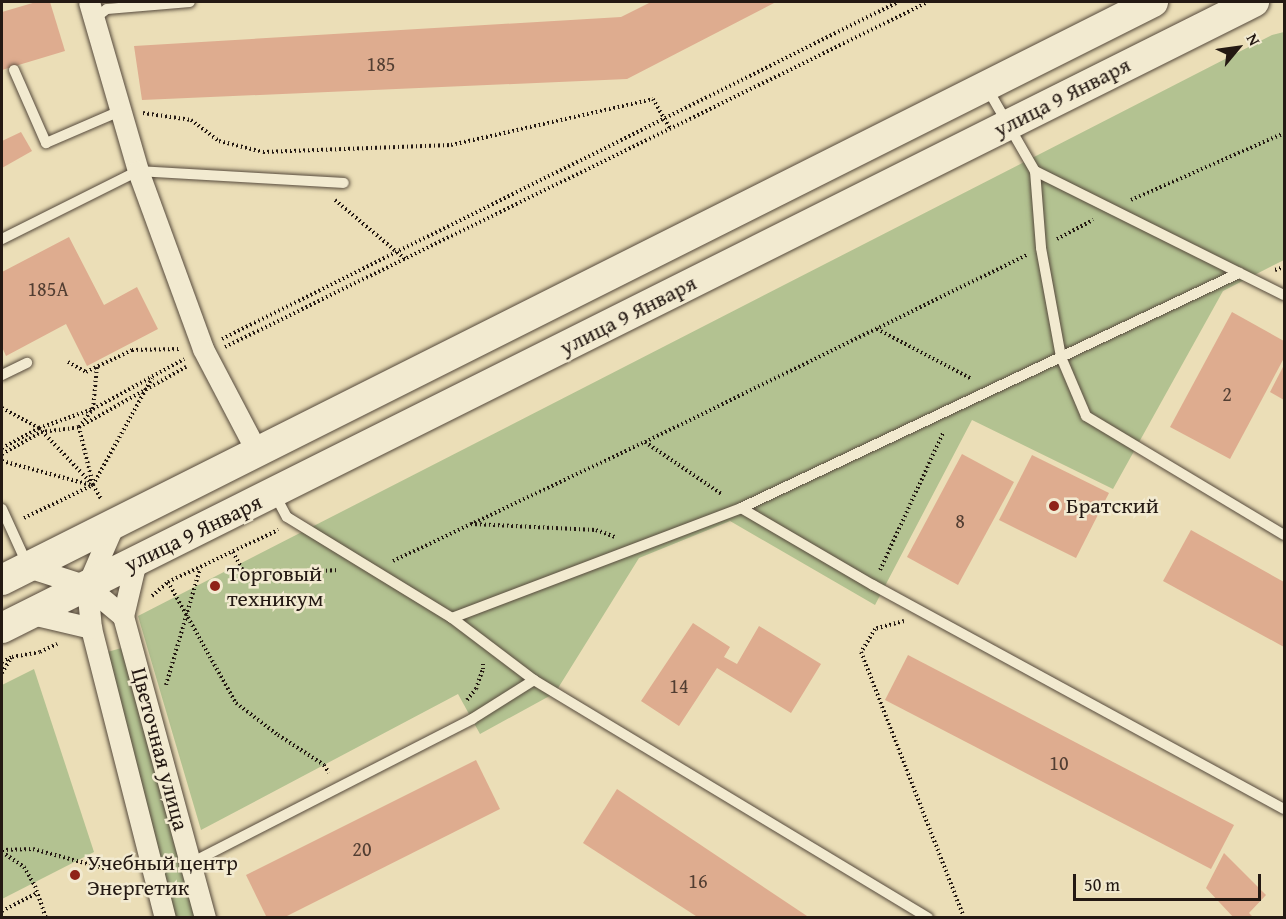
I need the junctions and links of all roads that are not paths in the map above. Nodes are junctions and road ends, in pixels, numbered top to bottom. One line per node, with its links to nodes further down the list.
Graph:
1 (190, 2): 4 (lane)
2 (1254, 2): 8 (main road, улица 9 Января)
3 (1145, 3): 6 (main road, улица 9 Января)
4 (91, 10): 7 (street)
5 (14, 70): 7 (lane)
6 (986, 86): 8 (lane); 18 (main road, улица 9 Января)
7 (130, 112): 9 (street)
8 (1006, 126): 10 (lane); 19 (main road, улица 9 Января)
9 (138, 171): 11 (lane); 12 (lane); 18 (street)
10 (1035, 171): 13 (lane); 15 (lane)
11 (344, 183)
12 (2, 239)
13 (1239, 273): 14 (lane); 15 (lane)
14 (1284, 295)
15 (1061, 357): 20 (lane); 23 (lane)
16 (27, 363): 17 (lane)
17 (2, 375)
18 (257, 452): 22 (main road, улица 9 Января)
19 (274, 493): 24 (main road, улица 9 Января); 30 (lane)
20 (741, 508): 30 (lane); 34 (lane)
21 (2, 509): 25 (lane)
22 (114, 524): 25 (main road, улица 9 Января); 27 (street)
23 (1284, 535)
24 (136, 561): 27 (main road, улица 9 Января); 29 (street)
25 (28, 567): 26 (main road, улица 9 Января); 27 (street)
26 (2, 580)
27 (87, 586): 28 (main road, улица 9 Января); 29 (street); 32 (street, Цветочная улица)
28 (32, 614): 31 (main road, улица 9 Января); 32 (street)
29 (123, 616): 35 (street, Цветочная улица)
30 (452, 618): 33 (lane)
31 (2, 628)
32 (91, 628): 36 (street, Цветочная улица)
33 (534, 680): 35 (lane); 38 (lane)
34 (1284, 809)
35 (191, 863): 37 (street, Цветочная улица)
36 (165, 918)
37 (205, 918)
38 (928, 918)

